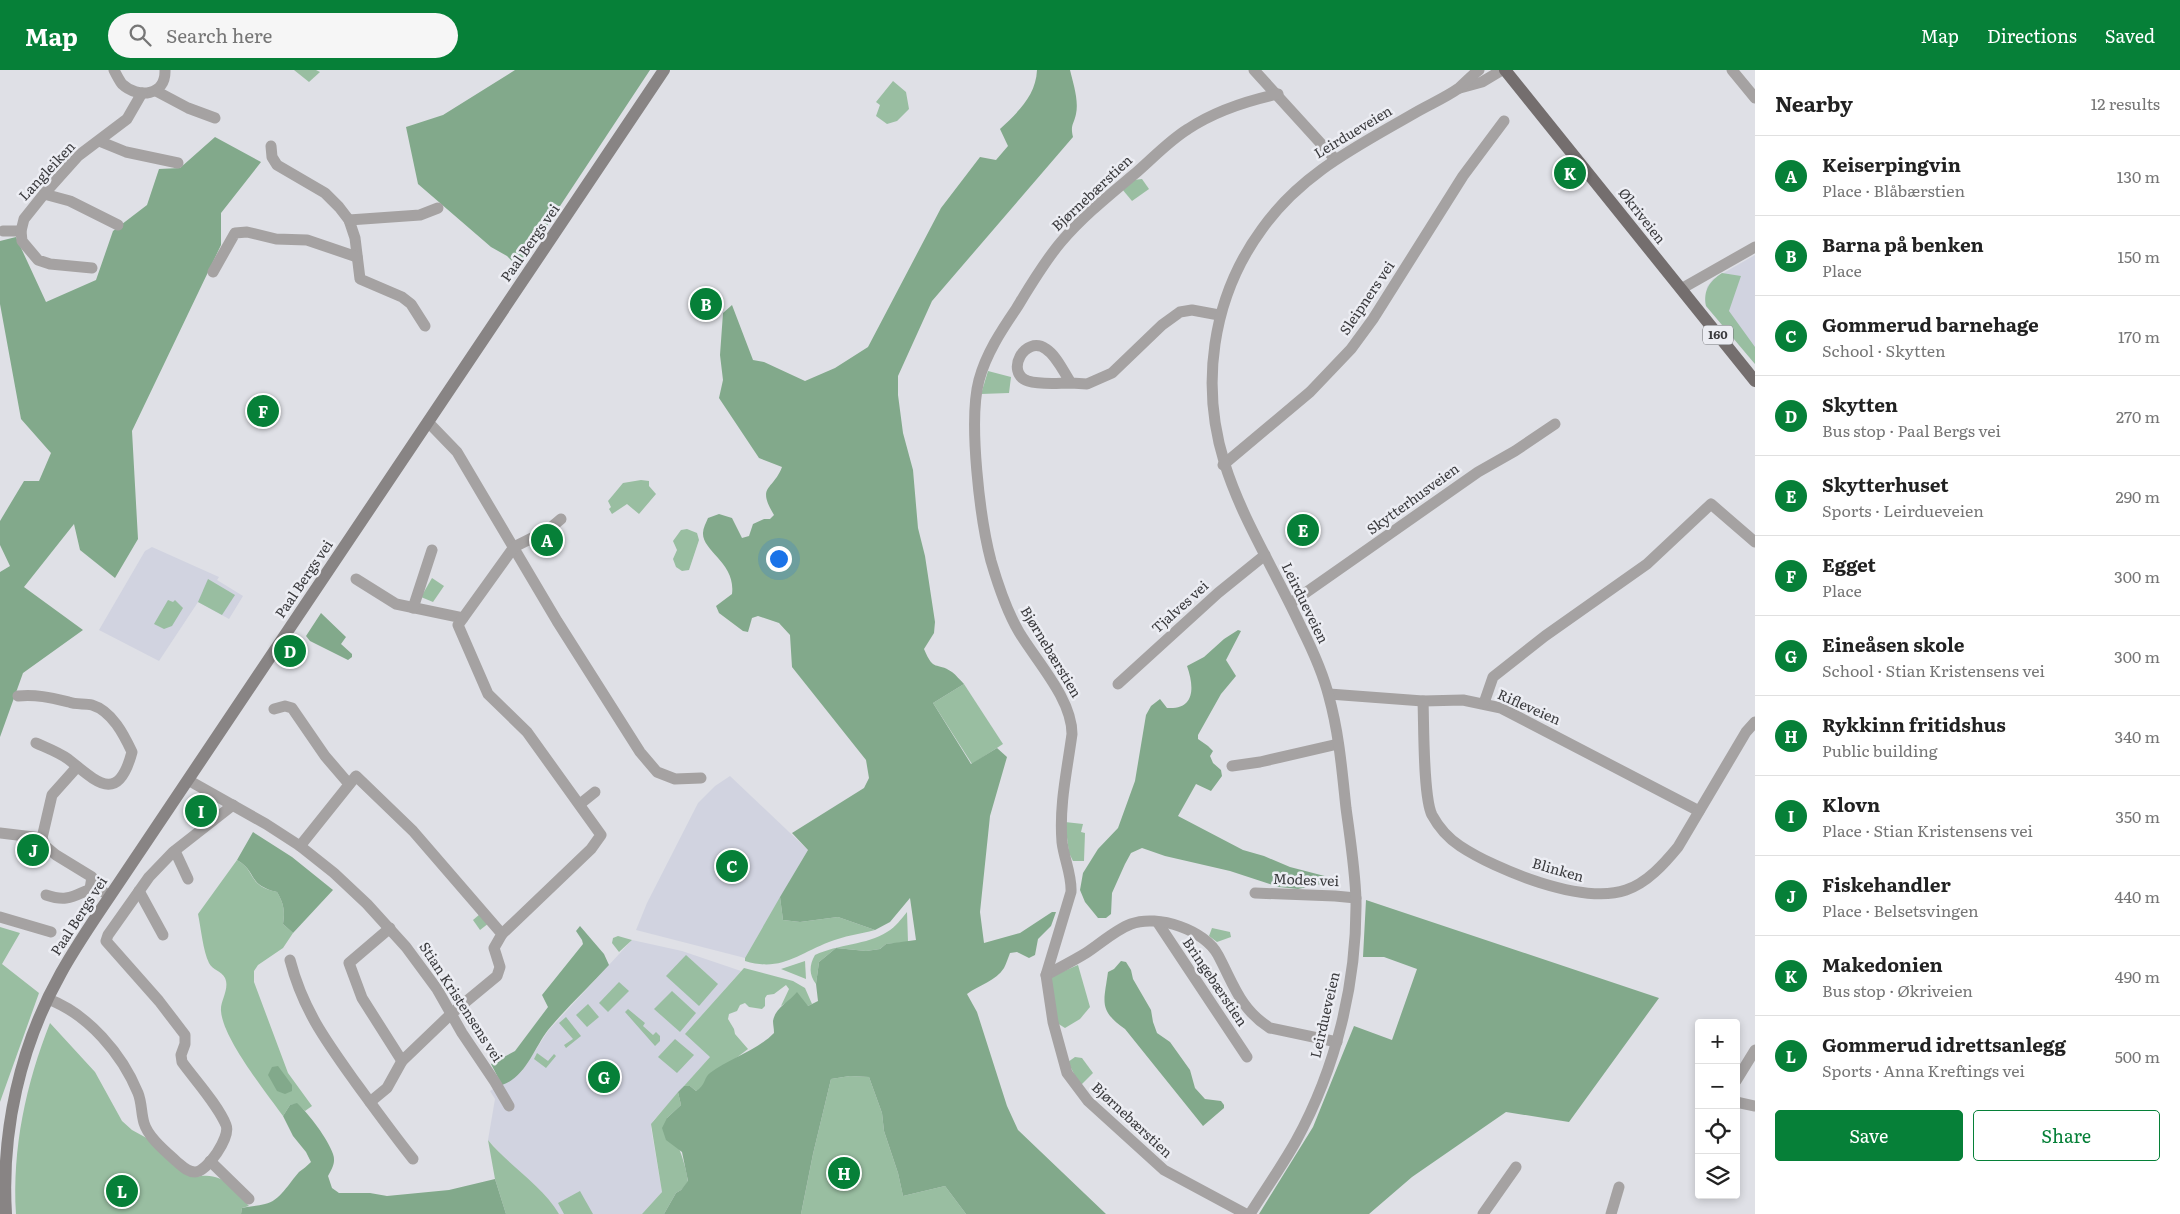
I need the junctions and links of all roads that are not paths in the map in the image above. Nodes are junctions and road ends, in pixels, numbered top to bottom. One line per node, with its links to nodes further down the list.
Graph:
1 (114, 70): 10 (street)
2 (165, 70): 9 (street)
3 (664, 70): 34 (street, Paal Bergs vei)
4 (1254, 70): 11 (street)
5 (1479, 70): 8 (street, Leirdueveien)
6 (1504, 70): 8 (street, Leirdueveien); 29 (main road, Økriveien / 160)
7 (1732, 70): 12 (street)
8 (1458, 88): 17 (street, Leirdueveien)
9 (156, 91): 10 (street); 13 (street)
10 (142, 93): 15 (street, Langleiken)
11 (1278, 94): 17 (street); 82 (street, Bjørnebærstien)
12 (1755, 98)
13 (215, 118)
14 (1504, 120): 36 (street, Sleipners vei)
15 (99, 140): 18 (street); 19 (street, Langleiken)
16 (271, 146): 21 (street)
17 (1334, 159): 30 (street, Leirdueveien)
18 (178, 163)
19 (44, 194): 22 (street); 24 (street, Langleiken)
20 (438, 208): 21 (street)
21 (349, 220): 26 (street)
22 (118, 225)
23 (3, 231): 24 (street)
24 (21, 231): 27 (street)
25 (1755, 247): 29 (street)
26 (358, 257): 28 (street); 31 (street)
27 (92, 268)
28 (213, 272)
29 (1681, 289): 32 (main road, Økriveien / 160)
30 (1219, 315): 33 (street); 36 (street, Leirdueveien)
31 (425, 326)
32 (1755, 381)
33 (1071, 383): 33 (street)
34 (428, 422): 39 (street); 58 (street, Paal Bergs vei)
35 (1555, 424): 43 (street, Skytterhusveien)
36 (1224, 465): 41 (street, Leirdueveien)
37 (561, 519): 39 (street)
38 (1755, 542): 50 (street)
39 (514, 547): 45 (street); 57 (street)
40 (432, 550): 44 (street)
41 (1265, 556): 43 (street, Leirdueveien); 46 (street, Tjalves vei)
42 (356, 578): 44 (street)
43 (1291, 604): 47 (street, Leirdueveien)
44 (413, 608): 45 (street)
45 (461, 622): 61 (street)
46 (1118, 684)
47 (1329, 694): 49 (street, Rifleveien); 54 (street, Leirdueveien)
48 (18, 696): 56 (street)
49 (1423, 701): 50 (street, Rifleveien); 63 (street, Blinken)
50 (1484, 703): 63 (street, Rifleveien)
51 (274, 709): 59 (street)
52 (1755, 722): 63 (street, Blinken)
53 (36, 743): 56 (street)
54 (1338, 744): 55 (street); 74 (street, Leirdueveien)
55 (1232, 766)
56 (77, 767): 65 (street)
57 (702, 778)
58 (188, 780): 62 (street, Stian Kristensens vei); 73 (street, Paal Bergs vei)
59 (352, 780): 66 (street); 79 (street)
60 (595, 792): 61 (street)
61 (580, 804): 79 (street)
62 (233, 805): 66 (street, Stian Kristensens vei); 67 (street)
63 (1700, 811)
64 (0, 833): 65 (street)
65 (42, 838): 69 (street)
66 (300, 846): 77 (street, Stian Kristensens vei)
67 (175, 851): 68 (street); 70 (street)
68 (188, 879)
69 (90, 889): 72 (street); 73 (street)
70 (138, 891): 80 (street); 95 (street)
71 (1256, 893): 74 (street, Modes vei)
72 (46, 895)
73 (110, 896): 83 (street, Paal Bergs vei)
74 (1356, 898): 85 (street, Leirdueveien)
75 (0, 917): 78 (street)
76 (1158, 923): 82 (street, Bringebærstien); 85 (street, Bringebærstien); 87 (street, Bringebærstien)
77 (390, 928): 84 (street, Stian Kristensens vei); 88 (street)
78 (51, 932)
79 (502, 934): 84 (street)
80 (163, 935)
81 (290, 960): 90 (street)
82 (1046, 975): 100 (street, Bjørnebærstien)
83 (48, 999): 95 (street); 99 (street, Paal Bergs vei)
84 (451, 1014): 88 (street); 92 (street, Stian Kristensens vei)
85 (1338, 1042): 101 (street, Leirdueveien)
86 (1755, 1050): 89 (street)
87 (1247, 1057)
88 (402, 1061): 90 (street)
89 (1740, 1074)
90 (370, 1102): 94 (street)
91 (1740, 1103): 93 (street)
92 (509, 1106)
93 (1755, 1106)
94 (413, 1159)
95 (210, 1161): 98 (street)
96 (1516, 1167): 102 (street)
97 (1619, 1187): 103 (street)
98 (249, 1199)
99 (6, 1214)
100 (1246, 1214)
101 (1250, 1214)
102 (1483, 1214)
103 (1611, 1214)

